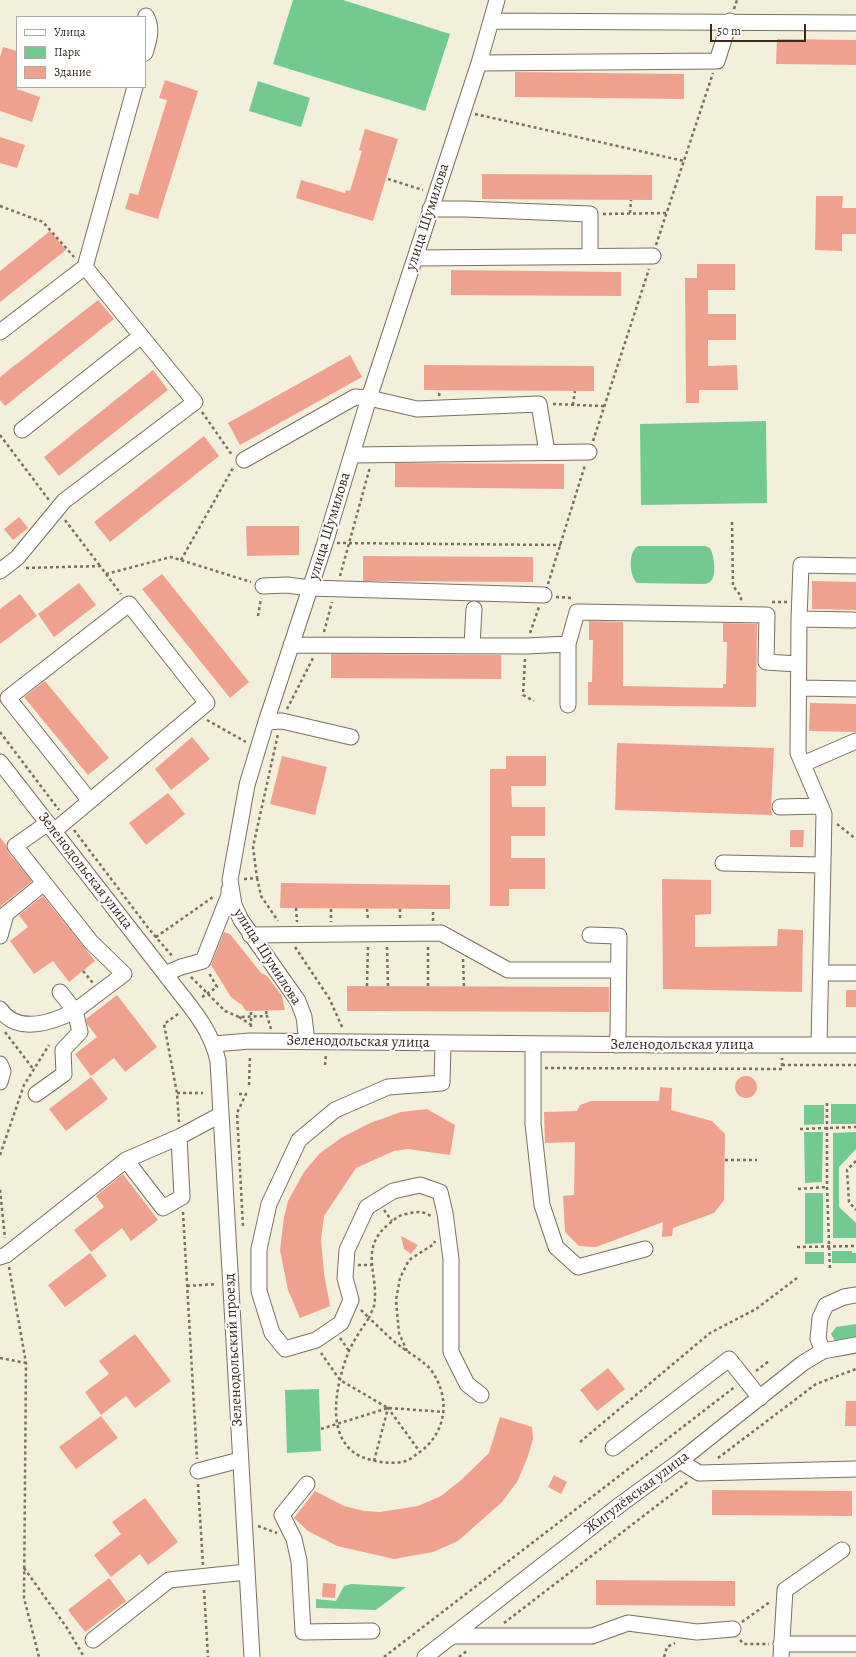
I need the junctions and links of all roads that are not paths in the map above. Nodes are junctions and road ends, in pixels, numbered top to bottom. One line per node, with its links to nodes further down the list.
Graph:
1 (497, 0): 3 (street, улица Шумилова)
2 (146, 16): 6 (street)
3 (491, 20): 4 (street); 7 (street, улица Шумилова)
4 (730, 21): 5 (street); 7 (street)
5 (856, 23)
6 (146, 49)
7 (478, 63): 9 (street, улица Шумилова)
8 (135, 88): 13 (street)
9 (430, 209): 11 (street); 12 (street, улица Шумилова)
10 (653, 256): 11 (street)
11 (590, 257): 12 (street)
12 (415, 258): 16 (street, улица Шумилова)
13 (85, 267): 14 (street); 15 (street)
14 (0, 332)
15 (141, 336): 17 (street); 23 (street)
16 (369, 398): 18 (street); 20 (street, улица Шумилова); 21 (street)
17 (22, 430)
18 (547, 452): 19 (street); 20 (street)
19 (589, 452)
20 (352, 455): 25 (street, улица Шумилова)
21 (244, 460)
22 (856, 566): 28 (street)
23 (0, 571)
24 (263, 586): 25 (street)
25 (310, 588): 26 (street); 31 (street, улица Шумилова)
26 (544, 595)
27 (474, 609): 32 (street)
28 (798, 619): 29 (street); 33 (street)
29 (853, 620)
30 (568, 644): 32 (street); 33 (street); 36 (street)
31 (292, 645): 32 (street); 37 (street, улица Шумилова)
32 (472, 645)
33 (798, 664): 34 (street)
34 (798, 688): 35 (street); 41 (street)
35 (856, 689)
36 (568, 705)
37 (266, 722): 38 (street); 48 (street, улица Шумилова)
38 (351, 738)
39 (856, 741): 41 (street)
40 (0, 762): 45 (street, Зеленодольская улица)
41 (803, 764): 44 (street)
42 (90, 801): 42 (street); 45 (street)
43 (780, 807): 44 (street)
44 (823, 810): 47 (street)
45 (51, 827): 49 (street); 56 (street, Зеленодольская улица)
46 (723, 863): 47 (street)
47 (823, 865): 54 (street)
48 (230, 880): 50 (street, улица Шумилова); 56 (street)
49 (44, 883): 52 (street); 59 (street)
50 (250, 935): 53 (street); 60 (street, улица Шумилова)
51 (590, 935): 53 (street)
52 (0, 936)
53 (618, 970): 65 (street)
54 (821, 973): 55 (street); 64 (street)
55 (856, 973)
56 (165, 974): 62 (street, Зеленодольская улица)
57 (60, 992): 59 (street)
58 (0, 1009): 59 (street)
59 (75, 1012): 69 (street)
60 (307, 1042): 61 (street, Зеленодольская улица); 62 (street, Зеленодольская улица)
61 (442, 1043): 63 (street, Зеленодольская улица); 78 (street)
62 (214, 1044): 70 (street, Зеленодольский проезд)
63 (532, 1044): 65 (street, Зеленодольская улица); 73 (street)
64 (819, 1044): 65 (street, Зеленодольская улица); 66 (street, Зеленодольская улица)
65 (616, 1045)
66 (856, 1045)
67 (0, 1064): 68 (street)
68 (0, 1082)
69 (36, 1094)
70 (220, 1115): 71 (street); 81 (street, Зеленодольский проезд)
71 (180, 1137): 72 (street); 72 (street)
72 (126, 1160): 74 (street)
73 (645, 1249)
74 (3, 1256)
75 (856, 1295): 77 (street)
76 (856, 1345): 77 (street, Жигулёвская улица)
77 (823, 1351): 79 (street, Жигулёвская улица)
78 (481, 1395)
79 (760, 1398): 80 (street); 82 (street, Жигулёвская улица)
80 (613, 1448)
81 (240, 1460): 84 (street); 87 (street, Зеленодольский проезд)
82 (680, 1461): 83 (street); 90 (street, Жигулёвская улица)
83 (856, 1469)
84 (198, 1472)
85 (307, 1484): 89 (street)
86 (842, 1550): 93 (street)
87 (247, 1572): 91 (street); 94 (street, Зеленодольский проезд)
88 (733, 1629): 90 (street)
89 (372, 1631)
90 (452, 1636): 95 (street, Жигулёвская улица)
91 (93, 1640)
92 (856, 1644): 93 (street)
93 (781, 1651)
94 (252, 1657)
95 (425, 1657)

